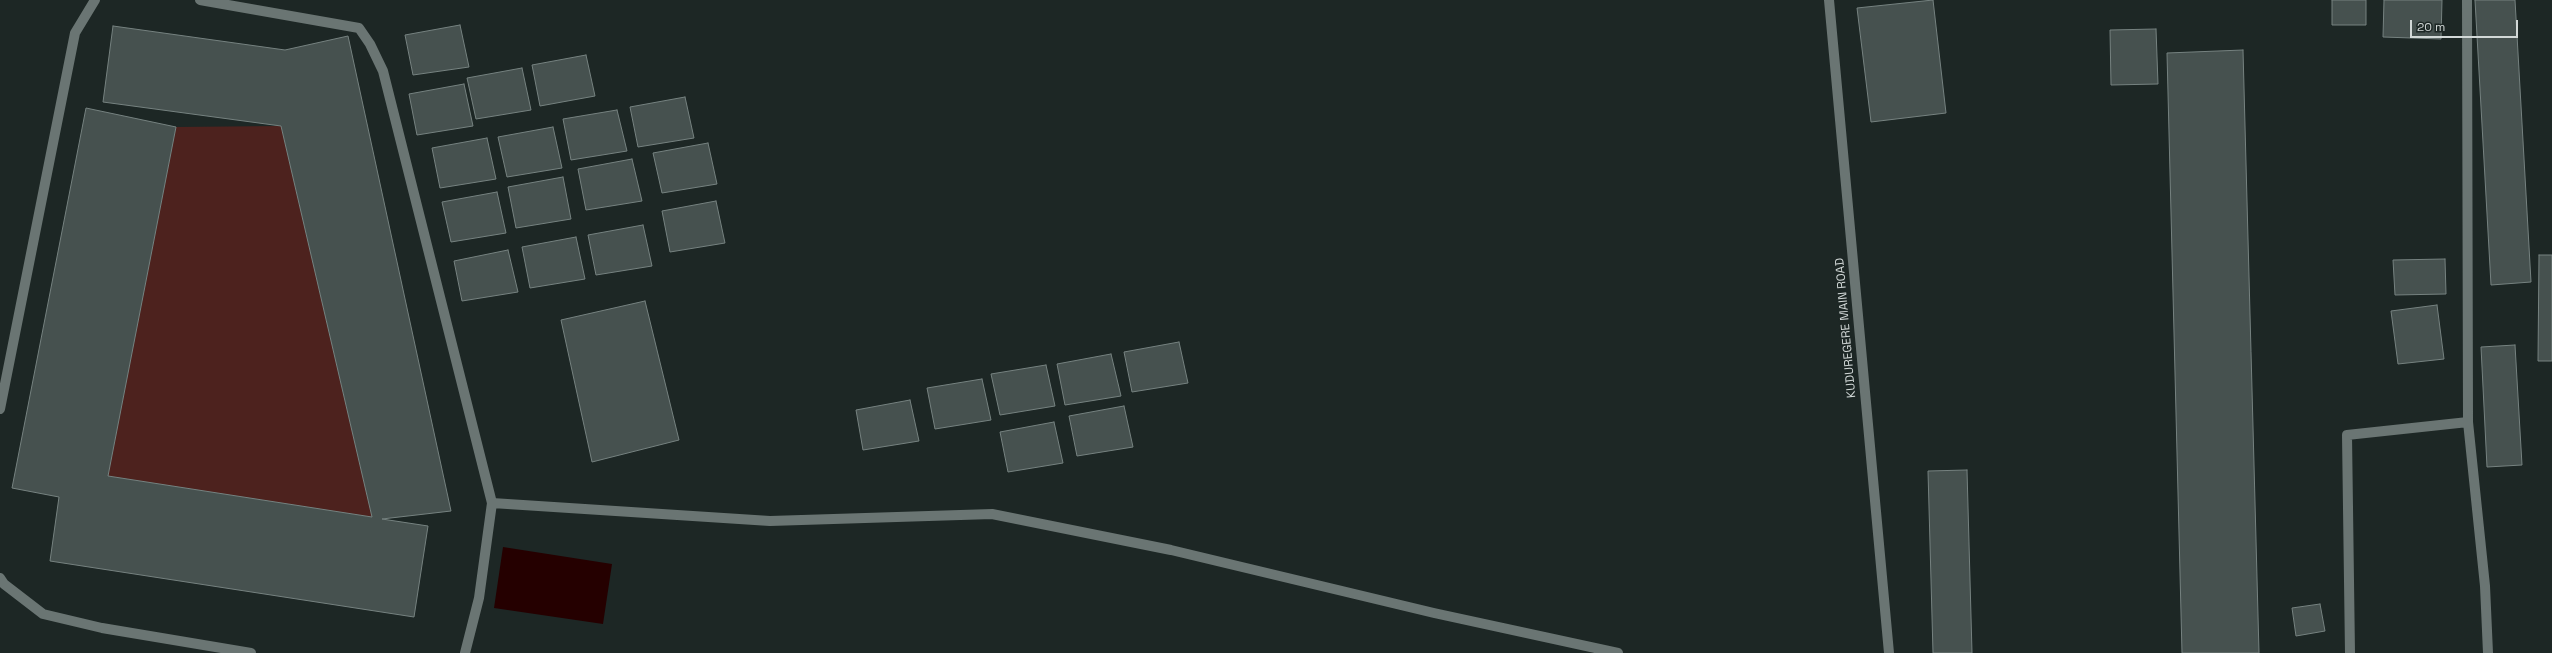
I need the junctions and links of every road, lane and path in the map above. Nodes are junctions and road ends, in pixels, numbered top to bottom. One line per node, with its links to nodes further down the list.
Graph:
1 (95, 0): 5 (street)
2 (200, 0): 7 (street)
3 (1829, 0): 12 (street, KUDUREGERE MAIN ROAD)
4 (2467, 0): 6 (street)
5 (0, 409)
6 (2468, 422): 13 (street); 14 (street)
7 (492, 503): 10 (street); 11 (street)
8 (0, 578): 9 (street)
9 (251, 653)
10 (465, 653)
11 (1618, 653)
12 (1889, 653)
13 (2350, 653)
14 (2488, 653)

